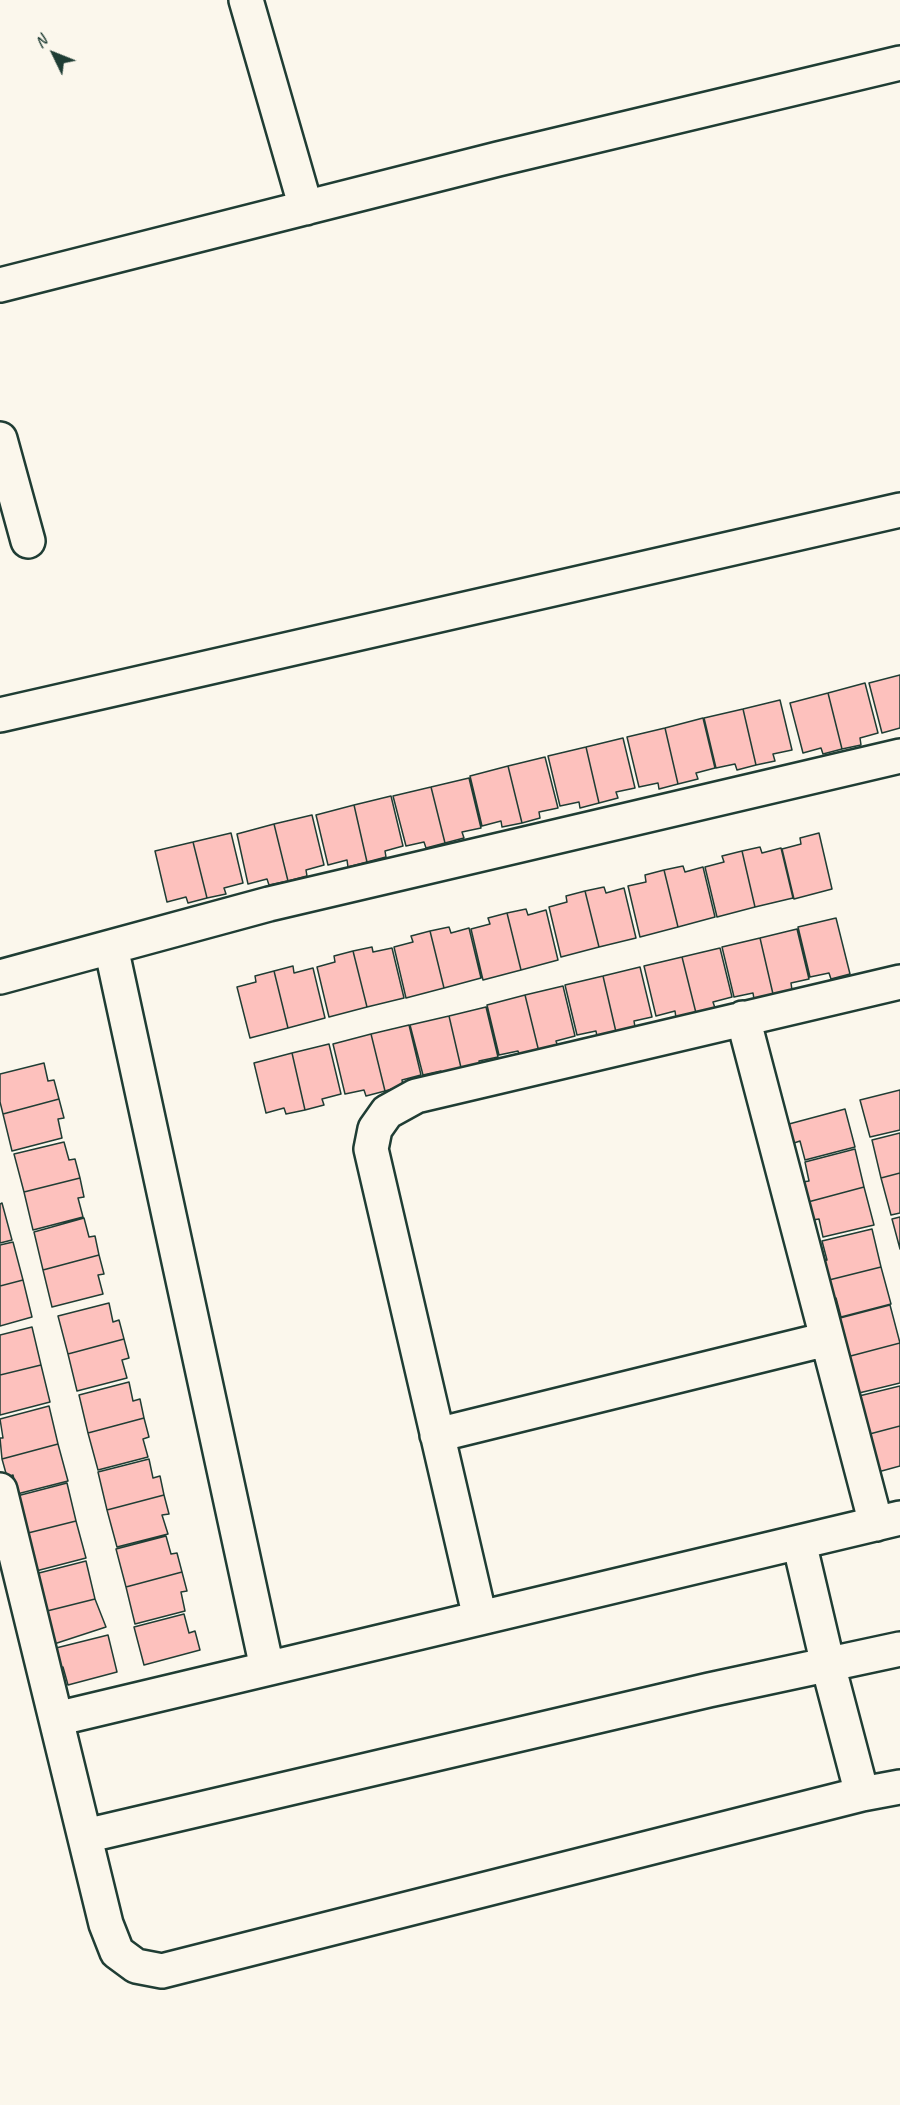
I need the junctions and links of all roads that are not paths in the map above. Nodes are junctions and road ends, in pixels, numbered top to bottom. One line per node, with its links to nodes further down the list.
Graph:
1 (246, 0): 3 (street)
2 (900, 63): 3 (street)
3 (306, 208): 4 (street)
4 (0, 285)
5 (0, 439): 7 (street)
6 (900, 510): 8 (street)
7 (28, 542)
8 (0, 715)
9 (900, 756): 10 (street)
10 (111, 947): 11 (street); 22 (street)
11 (0, 978)
12 (900, 982): 13 (street)
13 (743, 1018): 14 (street); 15 (street)
14 (827, 1339): 15 (street); 17 (street)
15 (437, 1435): 19 (street)
16 (0, 1490): 23 (street)
17 (888, 1521): 18 (street)
18 (799, 1542): 19 (street); 21 (street)
19 (480, 1618): 22 (street)
20 (900, 1649): 21 (street)
21 (828, 1665): 25 (street); 26 (street)
22 (267, 1668): 23 (street)
23 (56, 1719): 26 (street)
24 (900, 1787): 25 (street)
25 (862, 1794): 26 (street)
26 (84, 1836)

